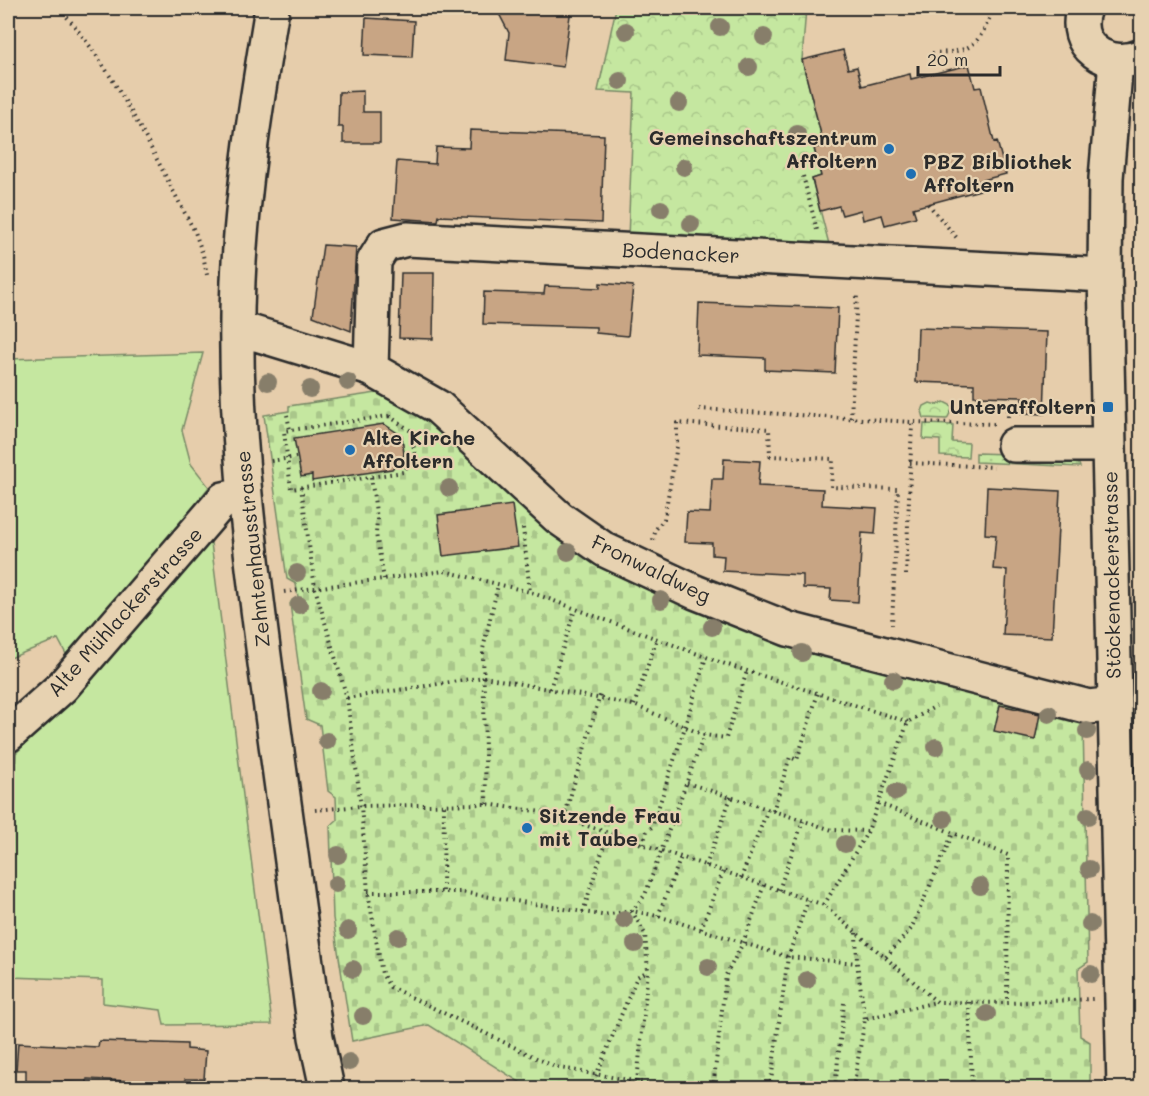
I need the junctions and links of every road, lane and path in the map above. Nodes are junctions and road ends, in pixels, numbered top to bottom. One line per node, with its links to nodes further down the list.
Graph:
1 (59, 8): 11 (path)
2 (272, 8): 12 (street, Zehntenhausstrasse)
3 (994, 8): 5 (path)
4 (1074, 10): 6 (street)
5 (932, 53)
6 (1129, 58): 10 (street, Stöckenackerstrasse)
7 (928, 204): 8 (path)
8 (963, 246)
9 (859, 262): 10 (street, Bodenacker); 13 (street, Bodenacker); 17 (path)
10 (1105, 275): 21 (street, Stöckenackerstrasse)
11 (207, 279)
12 (237, 328): 13 (street, Fronwaldweg); 27 (street, Zehntenhausstrasse)
13 (371, 369): 28 (street, Fronwaldweg)
14 (1008, 407): 20 (path)
15 (699, 409): 17 (path)
16 (287, 415): 19 (path)
17 (851, 418): 18 (path)
18 (912, 422): 20 (path); 30 (path)
19 (290, 430)
20 (1005, 431): 21 (street)
21 (1109, 445): 37 (street, Stöckenackerstrasse)
22 (297, 457): 23 (path)
23 (287, 459): 24 (path); 25 (path); 26 (path)
24 (272, 461)
25 (371, 477): 26 (path); 31 (path)
26 (301, 487): 33 (path)
27 (244, 495): 53 (street, Alte Mühlackerstrasse); 100 (street, Zehntenhausstrasse)
28 (536, 498): 29 (street, Fronwaldweg); 35 (path)
29 (647, 570): 39 (street, Fronwaldweg); 39 (path)
30 (906, 575)
31 (384, 579): 32 (path); 33 (path)
32 (498, 585): 35 (path); 42 (path)
33 (315, 588): 34 (path); 46 (path)
34 (284, 592)
35 (530, 592): 36 (path)
36 (575, 609): 38 (path); 43 (path)
37 (1127, 625): 48 (street, Stöckenackerstrasse)
38 (657, 639): 40 (path); 49 (path)
39 (891, 656): 48 (street, Fronwaldweg)
40 (706, 657): 41 (path); 52 (path)
41 (747, 671): 45 (path); 54 (path)
42 (484, 677): 46 (path); 47 (path); 59 (path)
43 (550, 688)
44 (601, 692): 47 (path)
45 (818, 693): 51 (path); 63 (path)
46 (347, 698): 60 (path)
47 (599, 698): 49 (path); 64 (path)
48 (1115, 704): 70 (street, Stöckenackerstrasse)
49 (634, 705): 52 (path)
50 (936, 706): 51 (path)
51 (908, 722): 57 (path)
52 (685, 727): 54 (path); 69 (path)
53 (8, 735)
54 (704, 735): 55 (path)
55 (687, 783): 56 (path); 71 (path)
56 (731, 797): 61 (path); 73 (path)
57 (878, 803): 66 (path); 68 (path)
58 (444, 804): 59 (path); 60 (path); 78 (path)
59 (486, 804): 64 (path)
60 (361, 806): 62 (path); 79 (path)
61 (768, 809): 63 (path); 75 (path)
62 (315, 810)
63 (773, 811): 65 (path)
64 (564, 818): 67 (path)
65 (803, 821): 66 (path); 77 (path)
66 (868, 831): 81 (path)
67 (608, 833): 69 (path); 83 (path)
68 (953, 833): 89 (path); 96 (path)
69 (643, 844): 71 (path)
70 (1130, 849): 92 (street, Stöckenackerstrasse)
71 (663, 851): 72 (path); 82 (path)
72 (681, 857): 73 (path); 84 (path)
73 (706, 866): 74 (path)
74 (723, 872): 75 (path); 85 (path)
75 (741, 878): 76 (path)
76 (764, 885): 77 (path); 87 (path)
77 (779, 890): 80 (path)
78 (442, 891): 79 (path); 83 (path)
79 (368, 892): 98 (path)
80 (808, 900): 81 (path); 88 (path)
81 (825, 905): 86 (path)
82 (632, 911): 83 (path); 84 (path); 91 (path)
83 (583, 912)
84 (658, 916): 85 (path)
85 (701, 929): 87 (path)
86 (856, 932): 89 (path); 90 (path)
87 (743, 943): 88 (path); 102 (path)
88 (788, 957): 90 (path); 103 (path)
89 (886, 957): 93 (path)
90 (857, 963): 97 (path)
91 (648, 971): 98 (path); 99 (path)
92 (1122, 997): 96 (path); 107 (street, Stöckenackerstrasse)
93 (937, 1002): 94 (path); 97 (path)
94 (969, 1002): 96 (path); 106 (path)
95 (844, 1003): 104 (path)
96 (1007, 1003)
97 (865, 1019): 105 (path)
98 (596, 1076): 99 (path)
99 (637, 1082): 101 (path)
100 (327, 1089)
101 (673, 1089)
102 (713, 1089)
103 (770, 1089)
104 (835, 1089)
105 (853, 1089)
106 (972, 1089)
107 (1124, 1089)

